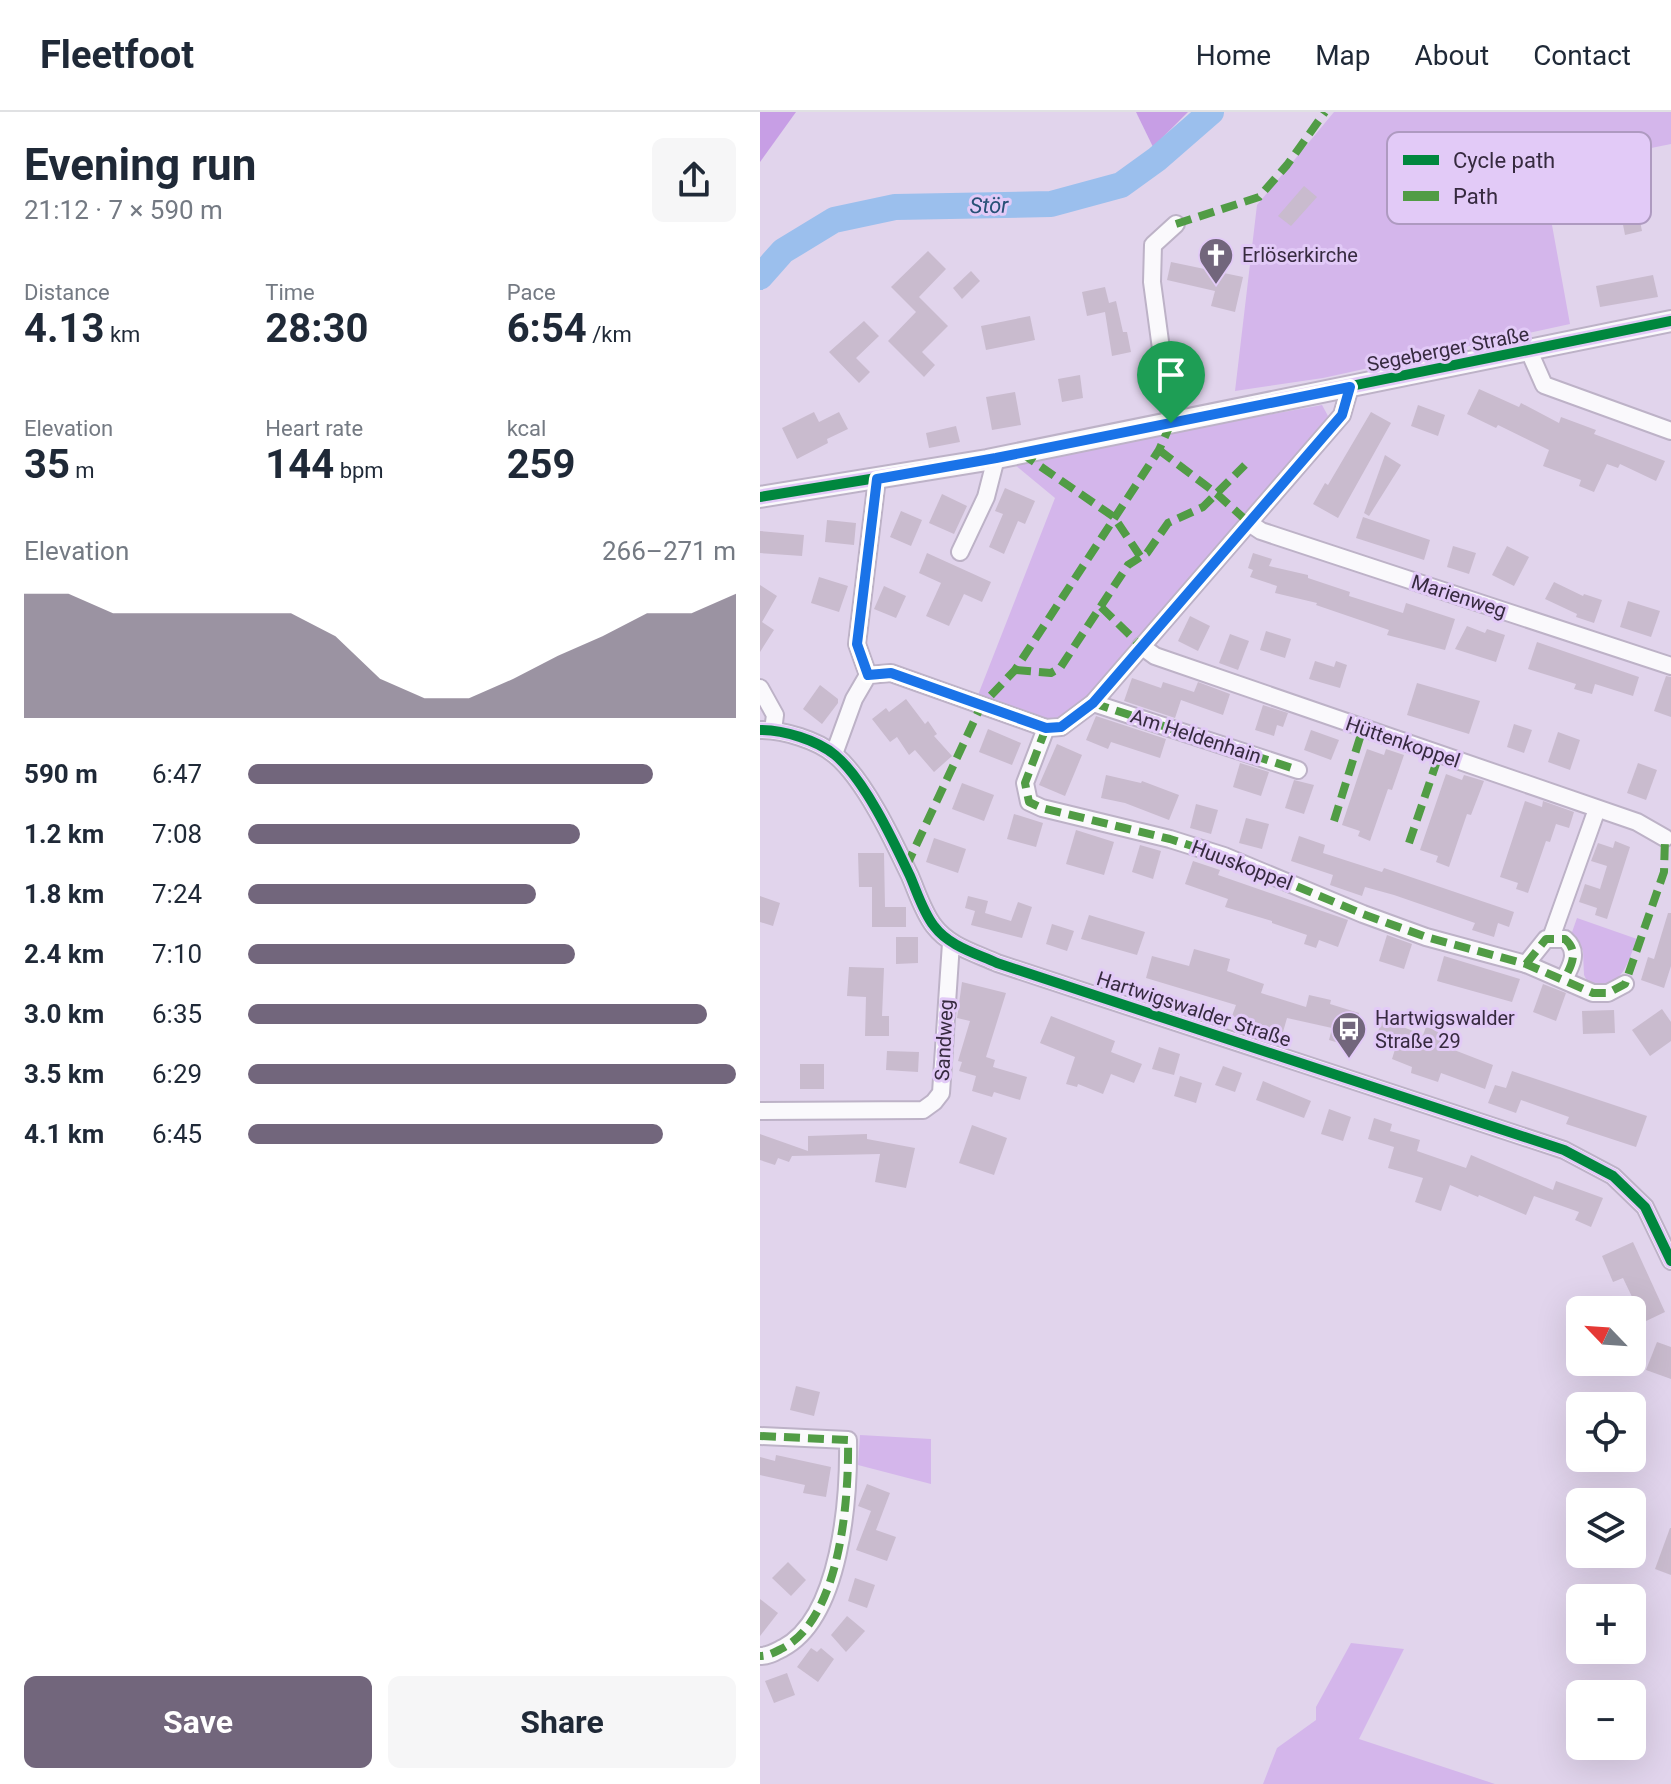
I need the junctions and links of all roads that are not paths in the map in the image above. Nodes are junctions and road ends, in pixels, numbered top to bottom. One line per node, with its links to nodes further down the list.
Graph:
1 (1176, 224): 5 (street)
2 (1671, 321): 3 (main road, Segeberger Straße)
3 (1529, 351): 4 (main road, Segeberger Straße); 6 (street)
4 (1350, 387): 5 (main road, Segeberger Straße); 10 (street)
5 (1171, 423): 7 (main road, Segeberger Straße)
6 (1671, 431)
7 (996, 458): 8 (main road, Segeberger Straße); 11 (street)
8 (877, 479): 9 (main road, Segeberger Straße); 14 (street)
9 (760, 497)
10 (1249, 523): 12 (street); 13 (street, Marienweg)
11 (960, 552)
12 (1141, 646): 16 (street); 21 (street, Hüttenkoppel)
13 (1671, 666)
14 (868, 675): 17 (street); 19 (street)
15 (760, 688): 18 (street)
16 (1093, 703): 17 (street); 20 (street, Am Heldenhain)
17 (1046, 728): 25 (street, Huuskoppel)
18 (767, 730): 19 (street, Hartwigswalder Straße)
19 (834, 754): 24 (street, Hartwigswalder Straße)
20 (1298, 770)
21 (1597, 809): 22 (street, Hüttenkoppel); 23 (street)
22 (1665, 838)
23 (1551, 938): 25 (street); 26 (street)
24 (951, 943): 28 (street, Sandweg); 29 (street, Hartwigswalder Straße)
25 (1526, 964): 26 (street, Huuskoppel)
26 (1564, 979): 27 (street, Huuskoppel)
27 (1625, 984)
28 (760, 1111)
29 (1671, 1261)
30 (760, 1436): 31 (street)
31 (760, 1656)

